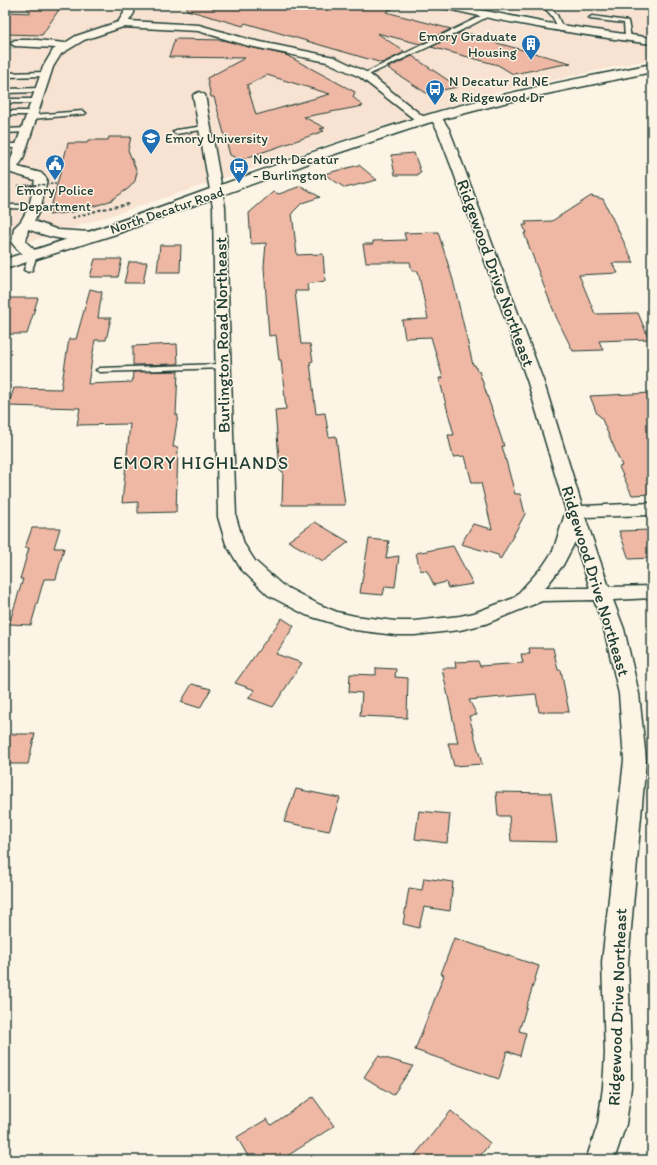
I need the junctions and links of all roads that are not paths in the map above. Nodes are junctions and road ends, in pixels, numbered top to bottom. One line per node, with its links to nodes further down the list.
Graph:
1 (129, 5): 6 (street)
2 (443, 5): 4 (street)
3 (546, 5): 7 (lane)
4 (485, 16): 7 (street); 12 (lane)
5 (592, 18): 8 (lane)
6 (122, 24): 12 (street, Ridgewood Drive Northeast); 14 (street)
7 (562, 30): 8 (street)
8 (628, 38): 9 (street)
9 (652, 41)
10 (652, 68): 22 (main road, North Decatur Road)
11 (6, 72): 14 (lane)
12 (364, 75): 22 (street, Ridgewood Drive Northeast)
13 (5, 80): 14 (lane)
14 (43, 82): 15 (lane); 17 (street)
15 (5, 91)
16 (199, 94): 23 (street, Burlington Road Northeast)
17 (37, 101): 18 (lane); 21 (street)
18 (5, 102)
19 (5, 113): 21 (lane)
20 (83, 113): 21 (lane)
21 (32, 115): 25 (street)
22 (430, 119): 30 (main road, North Decatur Road); 41 (street, Ridgewood Drive Northeast)
23 (205, 128): 26 (lane); 30 (street, Burlington Road Northeast)
24 (5, 130): 25 (lane)
25 (27, 130): 28 (street)
26 (176, 132)
27 (5, 146): 28 (lane)
28 (22, 146): 29 (street)
29 (6, 169): 32 (street)
30 (217, 192): 34 (main road, North Decatur Road); 38 (street, Burlington Road Northeast)
31 (11, 207): 32 (lane)
32 (35, 207): 33 (street)
33 (27, 223): 34 (street); 35 (street)
34 (91, 236): 35 (main road, North Decatur Road)
35 (33, 255): 36 (main road, North Decatur Road); 37 (lane)
36 (5, 264)
37 (28, 270)
38 (222, 366): 39 (lane); 44 (street, Burlington Road Northeast)
39 (100, 370)
40 (652, 508): 41 (street)
41 (574, 512): 43 (street, Ridgewood Drive Northeast); 44 (street, Burlington Road Northeast)
42 (652, 592): 43 (street, Burlington Road Northeast)
43 (601, 594): 44 (street, Burlington Road Northeast); 45 (street, Ridgewood Drive Northeast)
44 (521, 602)
45 (600, 1160)

